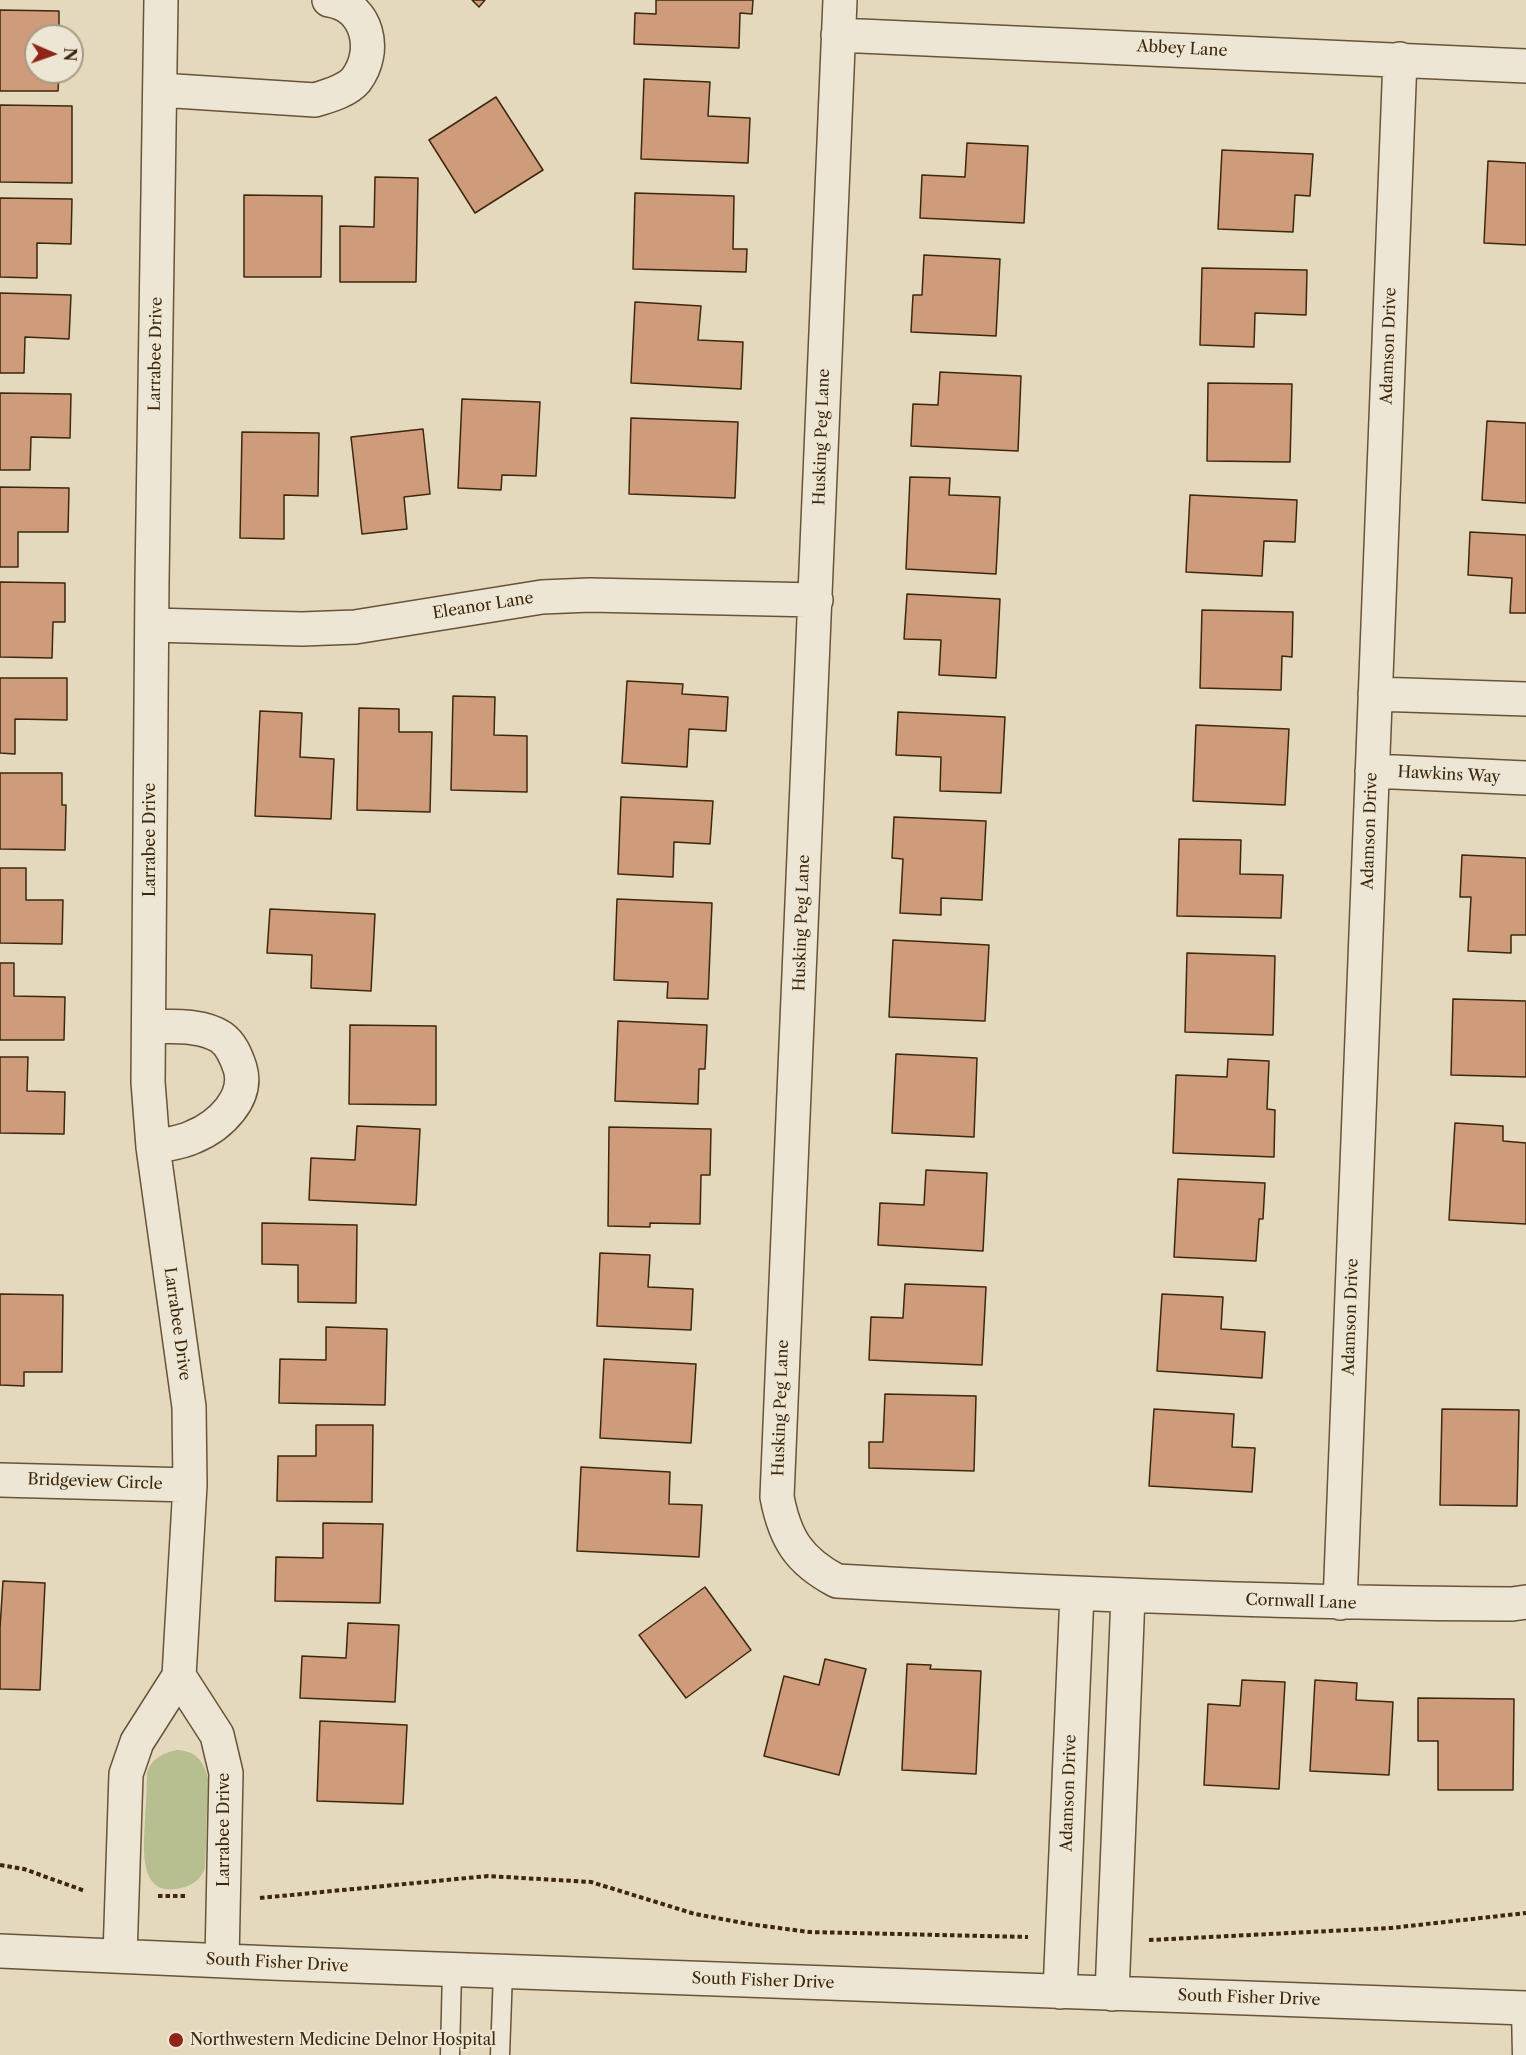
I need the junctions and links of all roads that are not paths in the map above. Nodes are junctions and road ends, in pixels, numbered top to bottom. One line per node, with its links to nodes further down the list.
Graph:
1 (161, 0): 7 (street, Larrabee Drive)
2 (329, 0): 7 (street)
3 (840, 0): 4 (street, Husking Peg Lane)
4 (838, 35): 5 (street, Abbey Lane); 8 (street, Husking Peg Lane)
5 (1400, 59): 6 (street, Abbey Lane); 10 (street, Adamson Drive)
6 (1526, 66)
7 (160, 90): 9 (street, Larrabee Drive)
8 (816, 600): 9 (street, Eleanor Lane); 18 (street, Husking Peg Lane)
9 (152, 625): 14 (street, Larrabee Drive)
10 (1375, 694): 11 (street); 12 (street, Adamson Drive)
11 (1526, 699)
12 (1372, 771): 13 (street, Hawkins Way); 21 (street, Adamson Drive)
13 (1526, 778)
14 (149, 1026): 15 (street, Larrabee Drive); 15 (street)
15 (153, 1148): 17 (street, Larrabee Drive)
16 (0, 1480): 17 (street, Bridgeview Circle)
17 (190, 1485): 22 (street, Larrabee Drive)
18 (1077, 1594): 19 (street, Cornwall Lane); 28 (street, Adamson Drive)
19 (1128, 1596): 21 (street, Cornwall Lane); 29 (street)
20 (1526, 1602): 21 (street, Cornwall Lane)
21 (1340, 1603)
22 (178, 1676): 24 (street, Larrabee Drive); 25 (street, Larrabee Drive)
23 (0, 1951): 24 (street, South Fisher Drive)
24 (120, 1956): 25 (street, South Fisher Drive)
25 (222, 1960): 26 (street, South Fisher Drive)
26 (452, 1970): 27 (street, South Fisher Drive); 31 (lane)
27 (503, 1972): 28 (street, South Fisher Drive); 32 (lane)
28 (1060, 1992): 29 (street, South Fisher Drive)
29 (1112, 1994): 30 (street, South Fisher Drive)
30 (1523, 2009): 33 (lane)
31 (450, 2055)
32 (500, 2055)
33 (1522, 2055)

